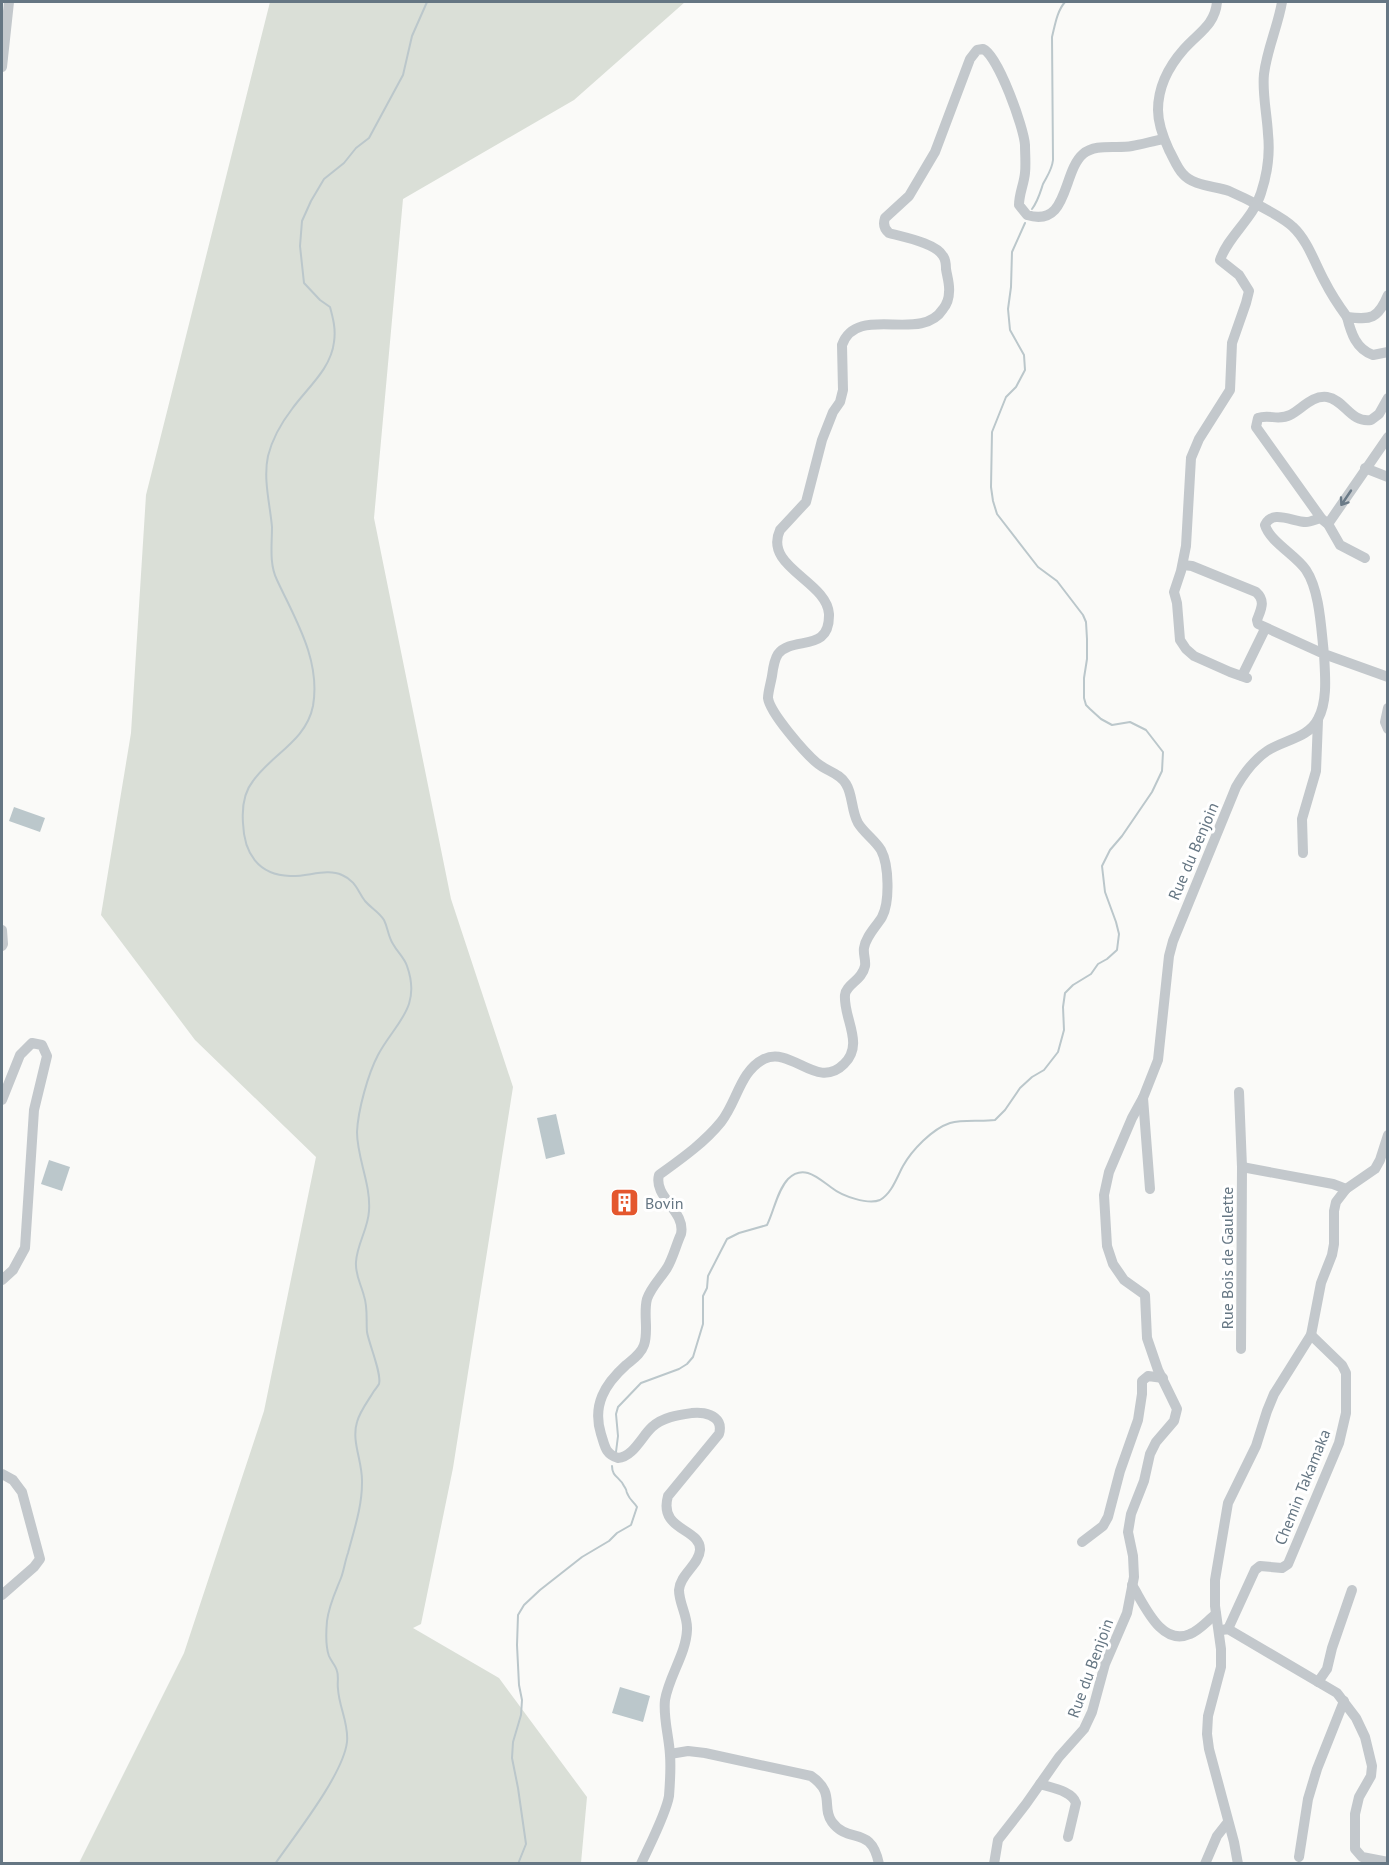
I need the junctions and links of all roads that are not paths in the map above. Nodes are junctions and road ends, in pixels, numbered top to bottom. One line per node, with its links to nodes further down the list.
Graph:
1 (9, 2): 4 (street)
2 (1217, 2): 5 (street)
3 (1282, 2): 6 (street)
4 (2, 67)
5 (1164, 139): 6 (street); 46 (street)
6 (1256, 205): 8 (street); 16 (street)
7 (1388, 295): 8 (street)
8 (1347, 317): 9 (street)
9 (1388, 352)
10 (1388, 398): 14 (street)
11 (1388, 437): 12 (street)
12 (1365, 468): 13 (street); 14 (street, one-way to 14)
13 (1388, 477)
14 (1324, 521): 15 (street); 18 (street)
15 (1365, 558)
16 (1183, 565): 17 (street); 17 (street)
17 (1265, 628): 18 (street)
18 (1324, 654): 19 (street); 21 (street)
19 (1388, 677)
20 (1388, 708): 22 (street)
21 (1318, 720): 23 (street); 27 (street, Rue du Benjoin)
22 (1388, 729)
23 (1303, 853)
24 (2, 930): 25 (street)
25 (2, 946)
26 (1239, 1092): 30 (street, Rue Bois de Gaulette)
27 (1143, 1098): 31 (street, Rue du Benjoin); 36 (street, Rue du Benjoin)
28 (2, 1100): 33 (street)
29 (1388, 1135): 32 (street)
30 (1242, 1167): 32 (street, Rue Bois de Gaulette); 35 (street, Rue Bois de Gaulette)
31 (1150, 1189)
32 (1346, 1189): 34 (street)
33 (2, 1280)
34 (1311, 1335): 42 (street); 43 (street, Chemin Takamaka)
35 (1241, 1349)
36 (1163, 1378): 38 (street); 39 (street, Rue du Benjoin)
37 (2, 1474): 41 (street)
38 (1082, 1542)
39 (1132, 1585): 42 (street); 47 (street, Rue du Benjoin)
40 (1352, 1590): 44 (street)
41 (2, 1595)
42 (1216, 1614): 43 (street)
43 (1224, 1630): 44 (street); 48 (street)
44 (1318, 1682): 45 (street)
45 (1344, 1701): 50 (street); 51 (street)
46 (670, 1754): 52 (street); 53 (street)
47 (1040, 1785): 49 (street); 54 (street, Rue du Benjoin)
48 (1228, 1822): 55 (street); 56 (street)
49 (1068, 1837)
50 (1299, 1857)
51 (1388, 1862)
52 (641, 1863)
53 (879, 1863)
54 (994, 1863)
55 (1205, 1863)
56 (1238, 1863)

